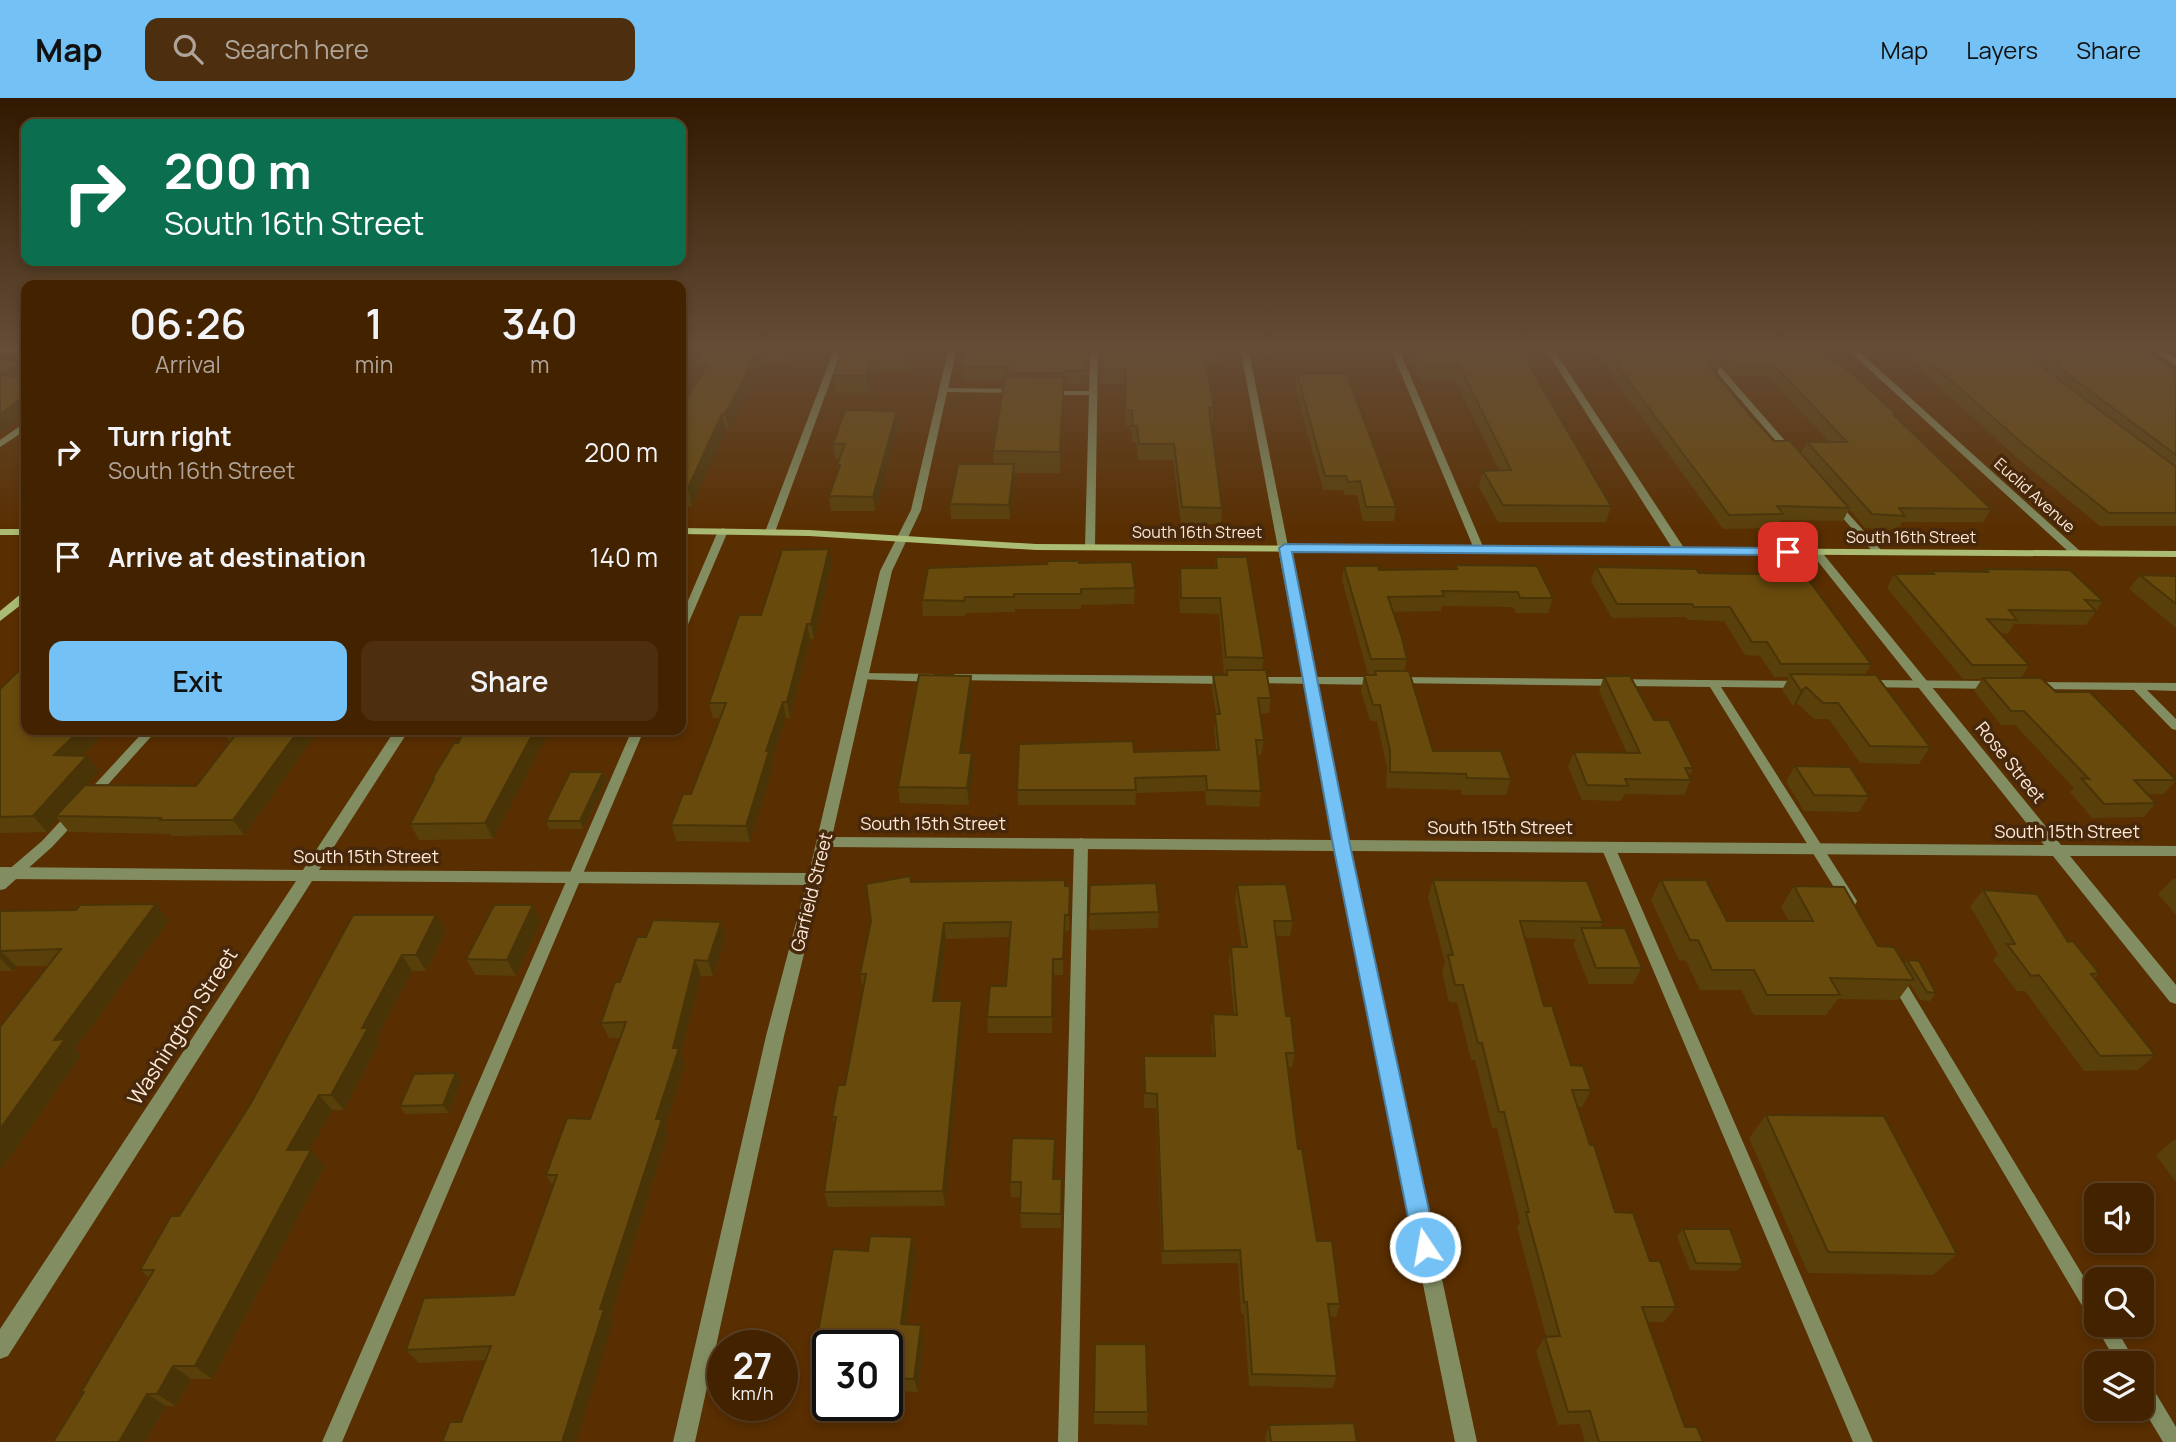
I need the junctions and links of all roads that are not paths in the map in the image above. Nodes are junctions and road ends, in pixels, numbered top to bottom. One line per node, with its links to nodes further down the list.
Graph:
1 (816, 410): 16 (lane)
2 (939, 410): 18 (street, Garfield Street)
3 (1093, 410): 19 (lane)
4 (1257, 410): 20 (street)
5 (1420, 410): 21 (lane)
6 (1589, 410): 22 (street)
7 (1754, 410): 11 (lane)
8 (1918, 410): 25 (street, Euclid Avenue)
9 (21, 429): 10 (lane)
10 (0, 444)
11 (1795, 457)
12 (1829, 497): 24 (lane)
13 (686, 531): 14 (main road, South 16th Street)
14 (723, 531): 16 (main road, South 16th Street); 29 (lane)
15 (21, 532): 17 (main road)
16 (770, 532): 18 (main road, South 16th Street)
17 (0, 533)
18 (902, 540): 19 (main road, South 16th Street); 30 (street, Garfield Street)
19 (1090, 547): 20 (main road, South 16th Street)
20 (1285, 548): 21 (main road, South 16th Street); 31 (street)
21 (1479, 549): 22 (main road, South 16th Street)
22 (1680, 551): 23 (main road, South 16th Street)
23 (1816, 552): 24 (main road, South 16th Street); 35 (street, Rose Street)
24 (1878, 552): 25 (main road, South 16th Street)
25 (2076, 553): 26 (main road, South 16th Street)
26 (2176, 554)
27 (21, 599): 28 (main road)
28 (0, 617)
29 (686, 617)
30 (862, 677): 31 (lane); 44 (street, Garfield Street)
31 (1310, 681): 32 (lane); 46 (street)
32 (1713, 683): 33 (lane); 48 (lane)
33 (1811, 684)
34 (1853, 684): 35 (lane)
35 (1923, 685): 36 (lane); 49 (street, Rose Street)
36 (2006, 685)
37 (2019, 685): 38 (lane)
38 (2136, 686): 39 (lane); 40 (lane)
39 (2176, 687)
40 (2176, 726)
41 (146, 735): 51 (lane)
42 (399, 735): 52 (street, Washington Street)
43 (636, 735): 53 (lane)
44 (824, 842): 45 (street, South 15th Street); 54 (street, Garfield Street)
45 (1081, 843): 46 (street, South 15th Street); 64 (lane)
46 (1341, 845): 47 (street, South 15th Street); 65 (street)
47 (1608, 847): 48 (street, South 15th Street); 66 (lane)
48 (1819, 849): 49 (street, South 15th Street); 56 (lane)
49 (2058, 851): 50 (street, South 15th Street); 58 (street, Rose Street)
50 (2176, 851)
51 (7, 873): 52 (street, South 15th Street); 55 (lane)
52 (307, 875): 53 (street, South 15th Street); 60 (street, Washington Street)
53 (575, 877): 54 (street, South 15th Street); 62 (lane)
54 (815, 879): 63 (street, Garfield Street)
55 (0, 885)
56 (1860, 919)
57 (1888, 965): 59 (lane)
58 (2176, 997)
59 (2084, 1293)
60 (0, 1348)
61 (2154, 1409): 67 (lane)
62 (332, 1442)
63 (684, 1442)
64 (1068, 1442)
65 (1466, 1442)
66 (1863, 1442)
67 (2174, 1442)

